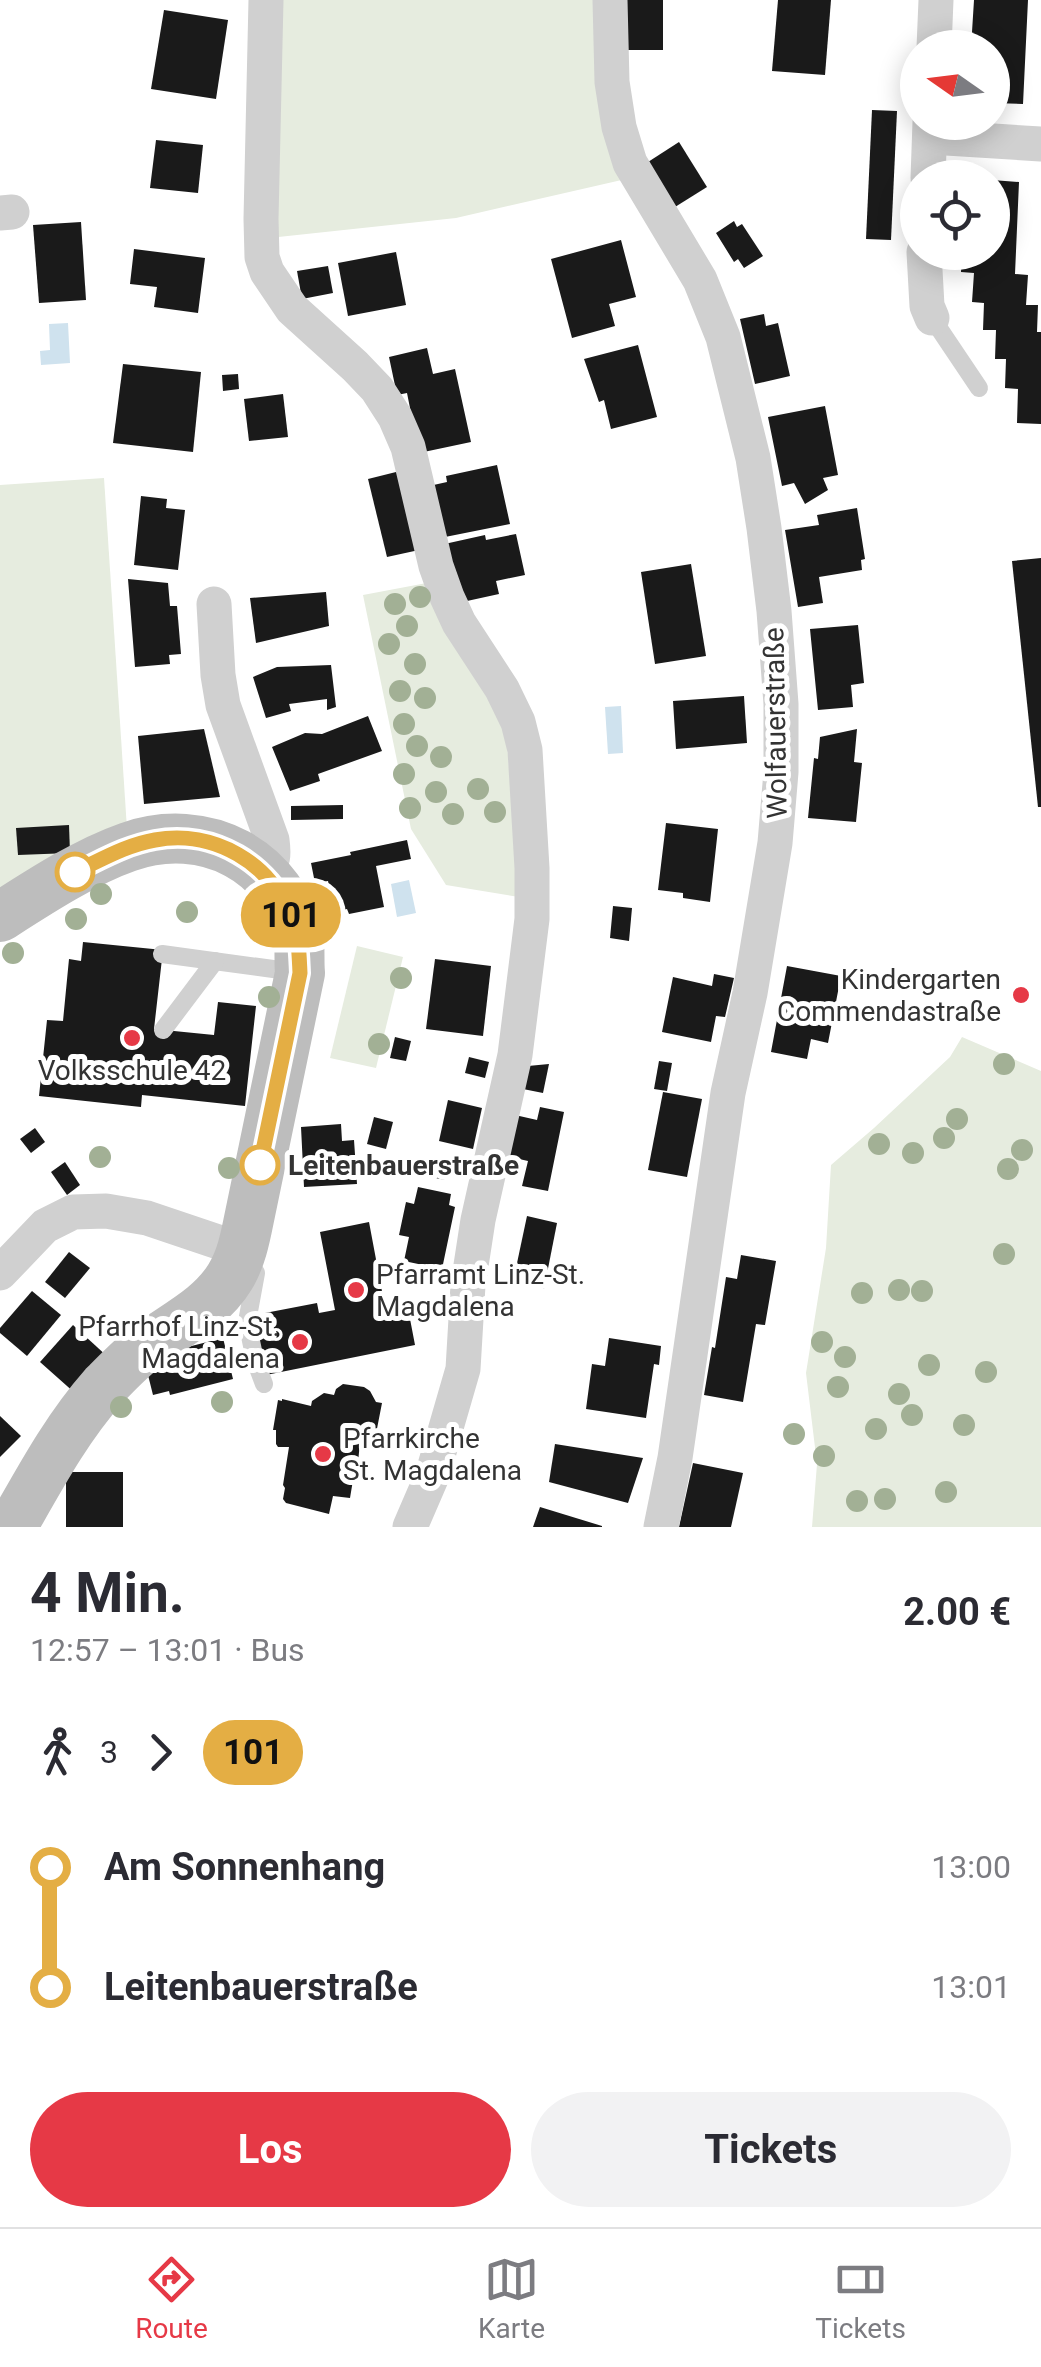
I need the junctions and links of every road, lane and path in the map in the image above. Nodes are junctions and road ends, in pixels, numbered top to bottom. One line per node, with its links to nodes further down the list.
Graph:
1 (266, 0): 21 (street)
2 (610, 0): 22 (street, Wolfauerstraße)
3 (936, 0): 4 (street)
4 (935, 30)
5 (1009, 140): 6 (street)
6 (1041, 144)
7 (924, 270): 8 (street)
8 (932, 318): 9 (lane)
9 (979, 388)
10 (214, 604): 11 (street)
11 (264, 873): 12 (street); 15 (street)
12 (0, 917)
13 (162, 954): 14 (lane)
14 (215, 961): 15 (lane); 16 (lane)
15 (300, 973): 17 (street)
16 (163, 1030)
17 (242, 1250): 18 (street); 19 (lane); 20 (street)
18 (0, 1273)
19 (264, 1384)
20 (12, 1527)
21 (410, 1527)
22 (661, 1527)

